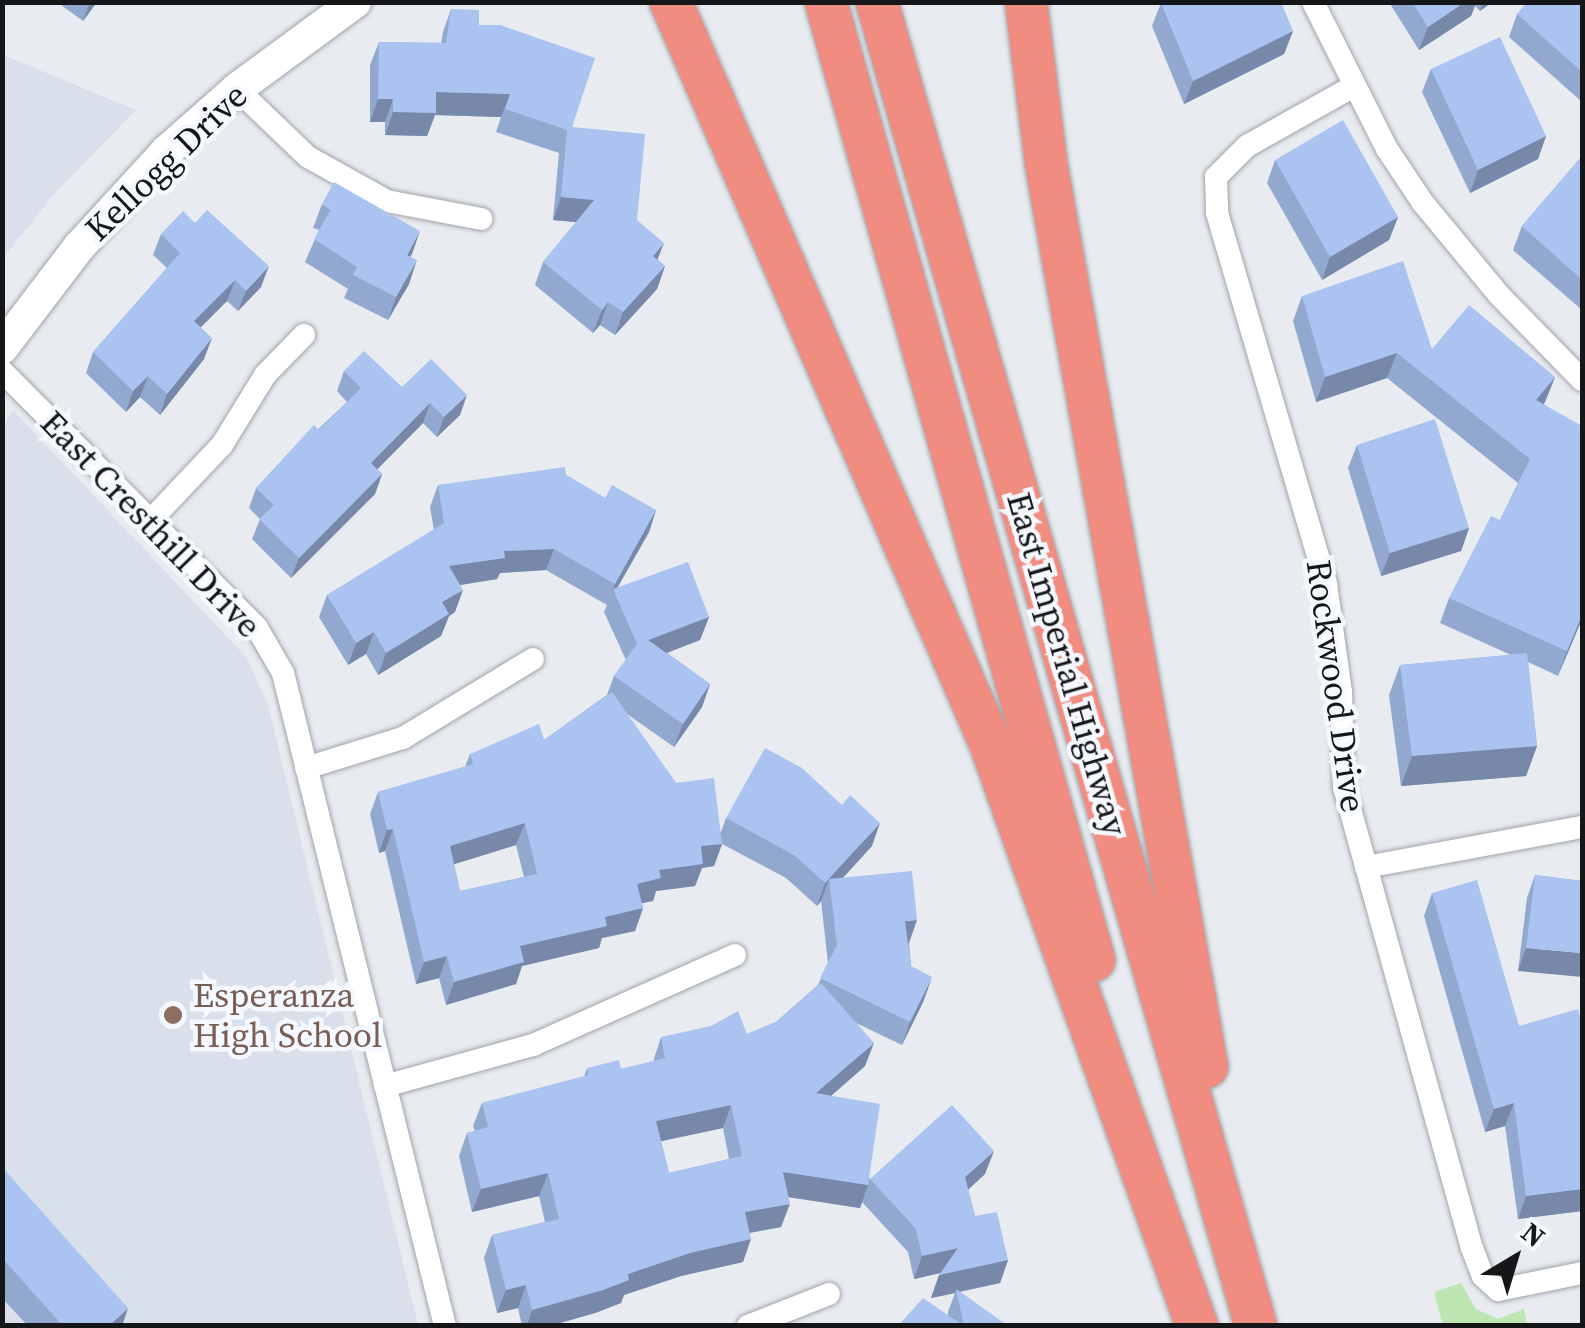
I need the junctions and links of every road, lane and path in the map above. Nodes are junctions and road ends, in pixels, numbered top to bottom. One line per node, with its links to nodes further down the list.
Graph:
1 (355, 2): 8 (main road, Kellogg Drive)
2 (671, 2): 26 (highway)
3 (826, 2): 26 (highway, East Imperial Highway)
4 (877, 2): 23 (highway, East Imperial Highway)
5 (1026, 2): 23 (highway)
6 (1313, 2): 7 (street)
7 (1354, 86): 13 (street); 18 (street, Rockwood Drive)
8 (237, 89): 9 (street); 11 (main road, Kellogg Drive)
9 (481, 219)
10 (304, 335): 14 (street)
11 (2, 348)
12 (2, 371): 14 (street, East Cresthill Drive)
13 (1582, 380)
14 (151, 520): 16 (street, East Cresthill Drive)
15 (533, 659): 16 (street)
16 (306, 768): 20 (street, East Cresthill Drive)
17 (1582, 827): 18 (street)
18 (1366, 867): 21 (street, Rockwood Drive)
19 (736, 955): 20 (street)
20 (385, 1086): 24 (street, East Cresthill Drive)
21 (1582, 1272)
22 (829, 1294): 25 (street)
23 (1252, 1312)
24 (445, 1326)
25 (748, 1326)
26 (1197, 1326)

